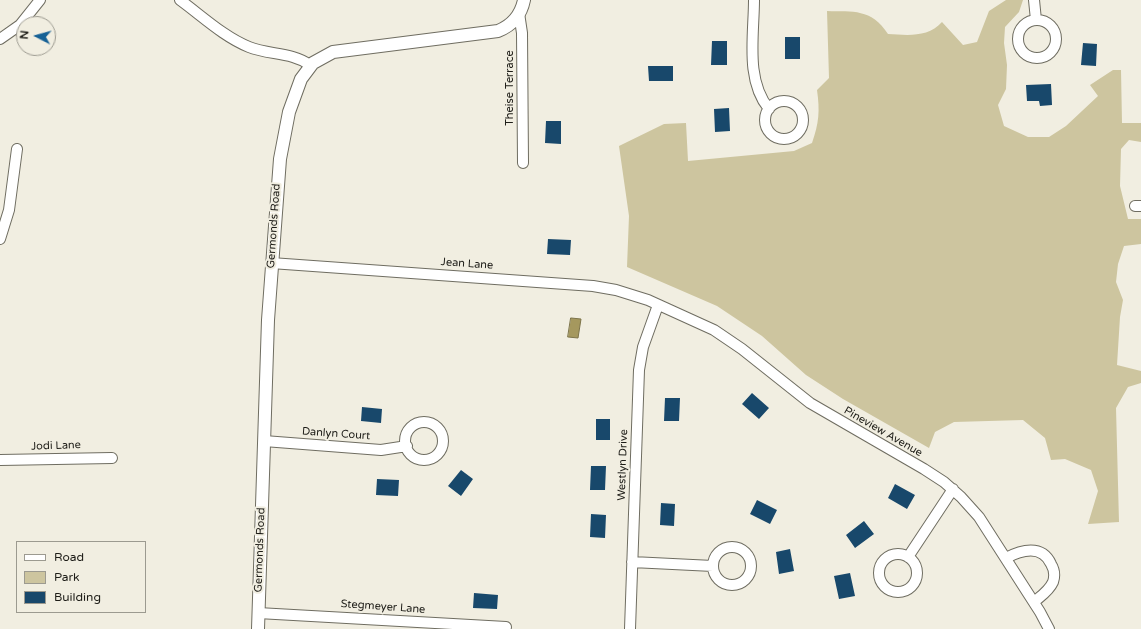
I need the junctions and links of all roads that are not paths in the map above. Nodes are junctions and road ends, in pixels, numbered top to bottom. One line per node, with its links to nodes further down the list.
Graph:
1 (40, 0): 8 (street)
2 (180, 0): 9 (street)
3 (524, 0): 6 (street)
4 (754, 0): 10 (street)
5 (1034, 0): 7 (street)
6 (519, 13): 9 (street); 12 (street, Theise Terrace)
7 (1036, 20)
8 (0, 39)
9 (310, 65): 14 (street, Germonds Road)
10 (769, 109)
11 (17, 149): 13 (street)
12 (522, 163)
13 (0, 240)
14 (272, 263): 15 (street, Jean Lane); 16 (street, Germonds Road)
15 (658, 305): 20 (street, Pineview Avenue); 23 (street, Westlyn Drive)
16 (264, 442): 17 (street, Danlyn Court); 26 (street, Germonds Road)
17 (406, 446)
18 (112, 458): 19 (street, Jodi Lane)
19 (0, 460)
20 (953, 489): 21 (street); 22 (street, Pineview Avenue)
21 (908, 557)
22 (1006, 558): 25 (street, Pineview Avenue); 25 (street)
23 (632, 562): 24 (street); 29 (street, Westlyn Drive)
24 (713, 566)
25 (1034, 602): 30 (street, Pineview Avenue)
26 (258, 613): 27 (street, Stegmeyer Lane); 28 (street, Germonds Road)
27 (506, 627)
28 (258, 629)
29 (630, 629)
30 (1049, 629)

